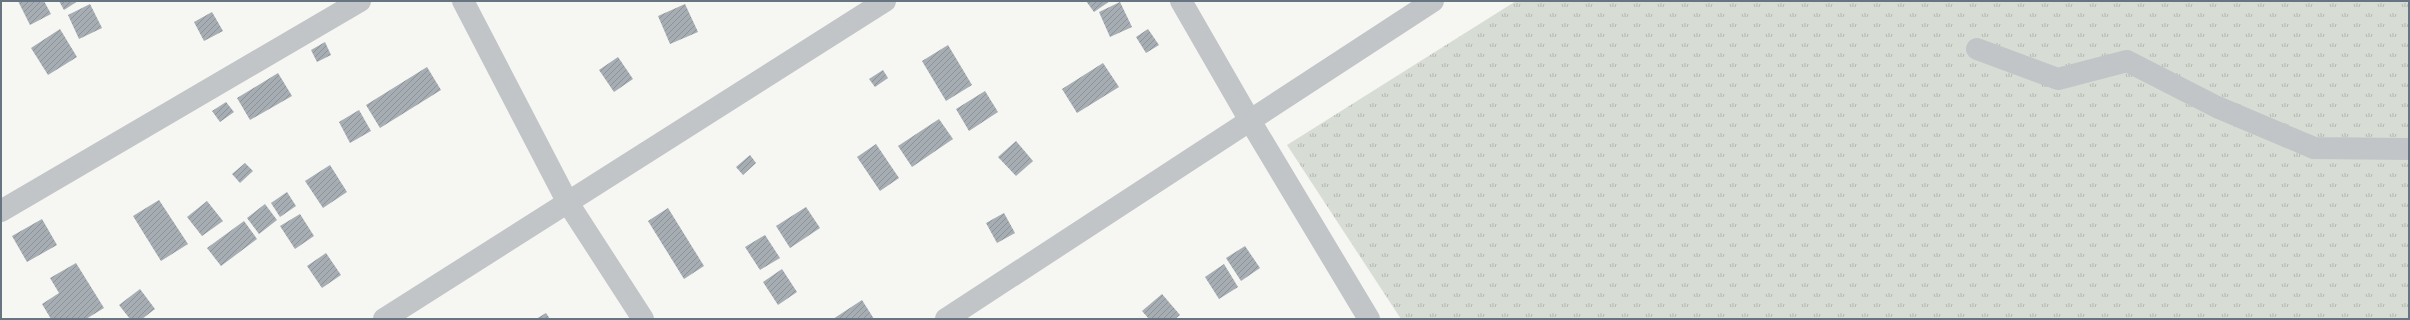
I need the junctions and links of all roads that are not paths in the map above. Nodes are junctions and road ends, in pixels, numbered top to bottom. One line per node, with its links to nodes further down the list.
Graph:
1 (360, 1): 10 (street)
2 (464, 1): 9 (street)
3 (885, 1): 9 (street)
4 (1181, 1): 7 (street)
5 (1432, 1): 7 (street)
6 (1977, 49): 8 (street)
7 (1249, 119): 13 (street); 14 (street)
8 (2409, 149)
9 (568, 203): 11 (street); 12 (street)
10 (1, 211)
11 (384, 319)
12 (643, 319)
13 (946, 319)
14 (1369, 319)

